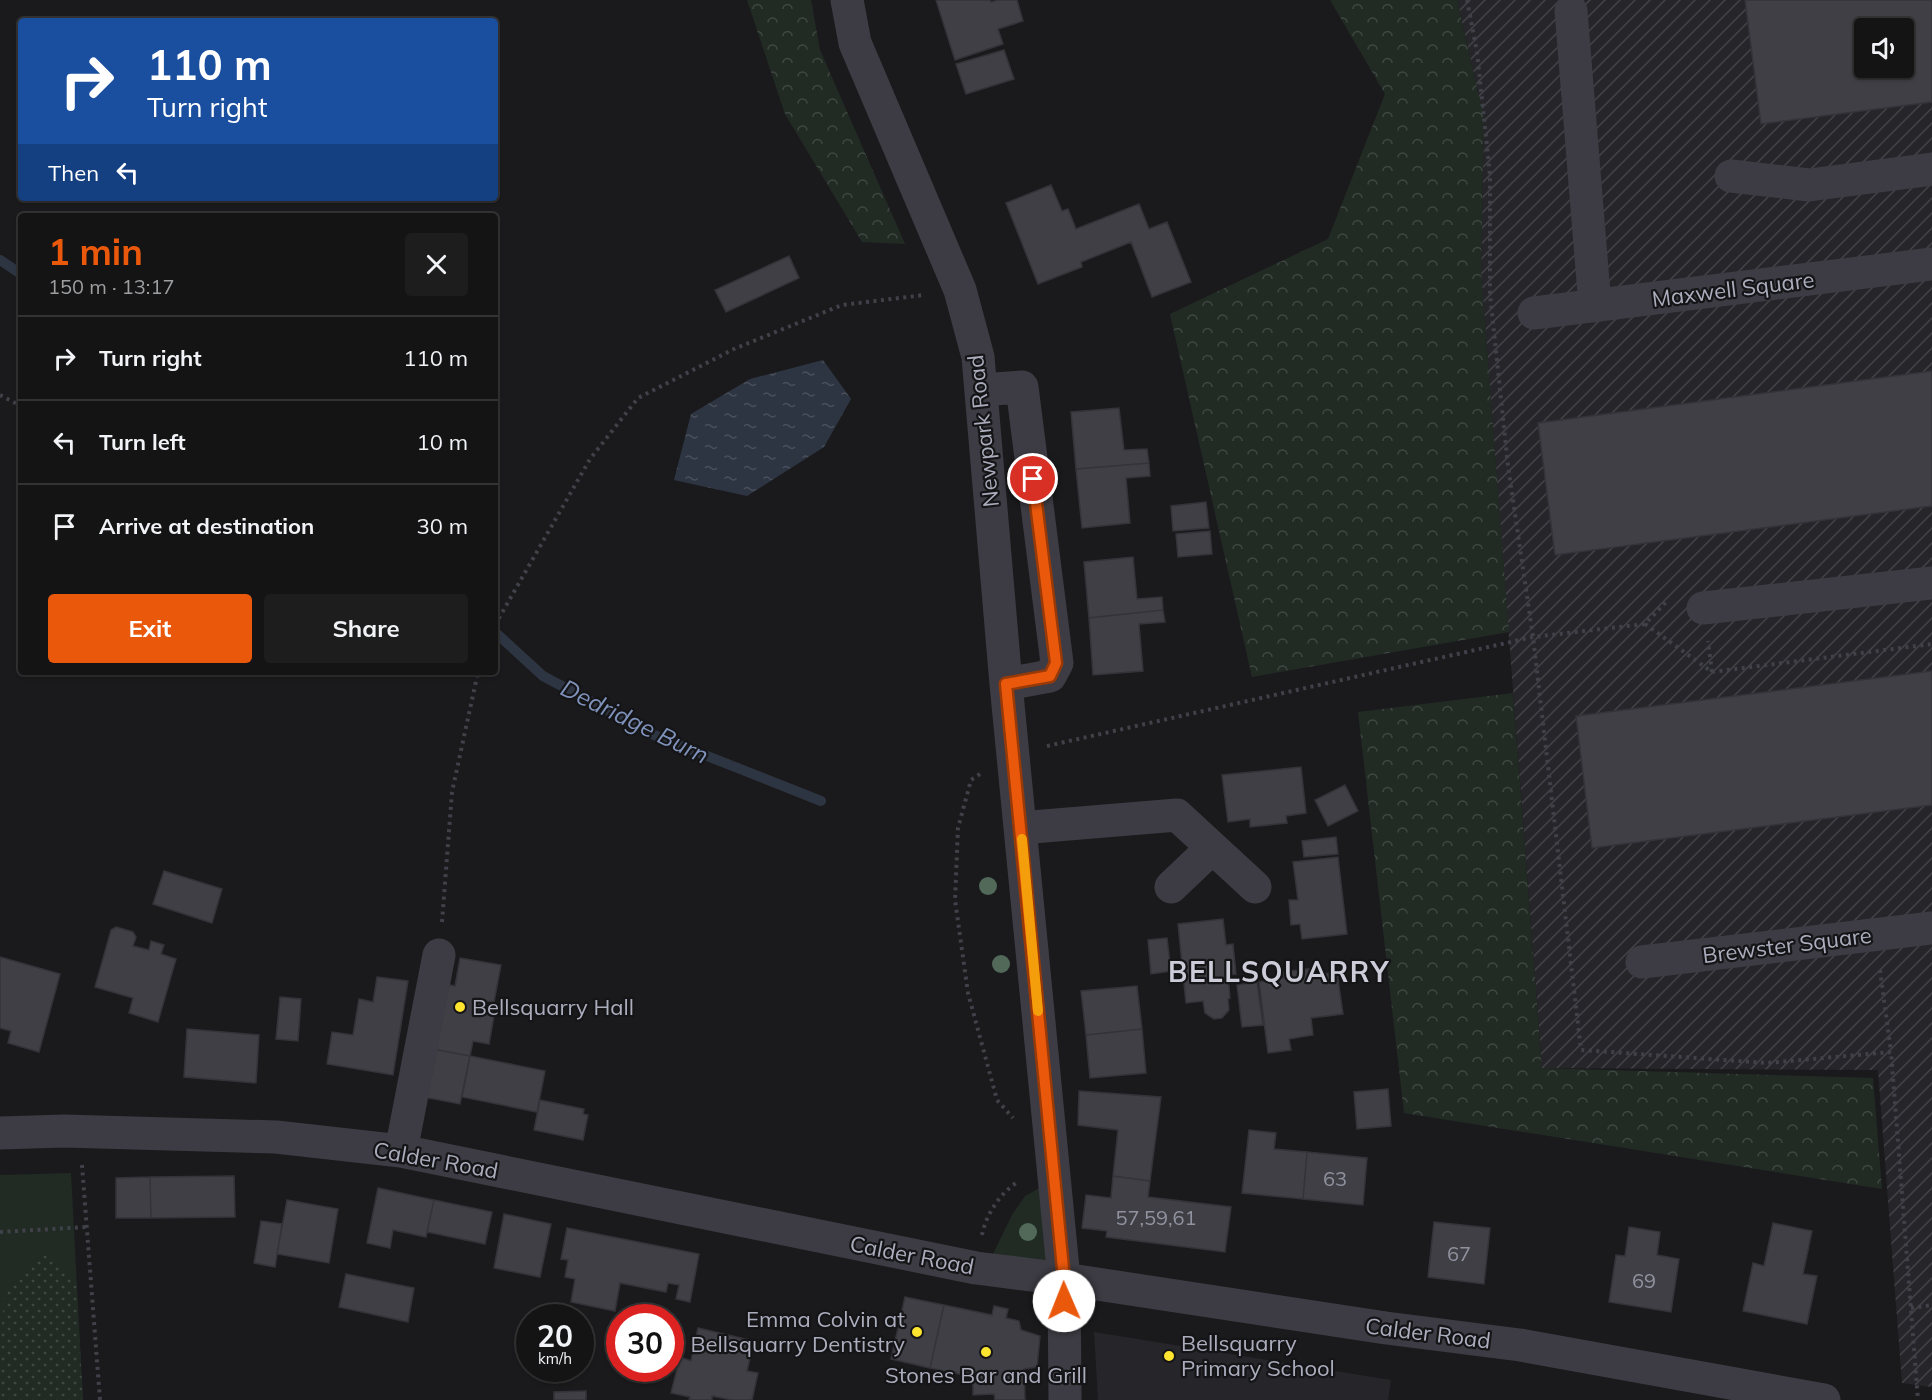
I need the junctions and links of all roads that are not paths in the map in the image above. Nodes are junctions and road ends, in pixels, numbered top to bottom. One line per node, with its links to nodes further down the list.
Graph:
1 (848, 0): 8 (street, Newpark Road)
2 (1571, 11): 6 (street)
3 (1932, 169): 4 (street)
4 (1731, 176)
5 (1932, 264): 6 (street, Maxwell Square)
6 (1594, 306): 7 (street, Maxwell Square)
7 (1534, 313)
8 (981, 390): 11 (street, Newpark Road); 11 (street)
9 (1932, 583): 10 (street)
10 (1689, 600)
11 (1006, 684): 12 (street, Newpark Road)
12 (1020, 828): 13 (street); 21 (street, Newpark Road)
13 (1212, 848): 14 (street); 15 (street)
14 (1171, 887)
15 (1255, 887)
16 (1932, 928): 18 (street, Brewster Square)
17 (439, 955): 20 (street)
18 (1642, 962)
19 (0, 1133): 20 (street, Calder Road)
20 (401, 1151): 21 (street, Calder Road)
21 (1064, 1279): 22 (street, Newpark Road); 23 (street, Calder Road)
22 (1057, 1396)
23 (1824, 1400)

